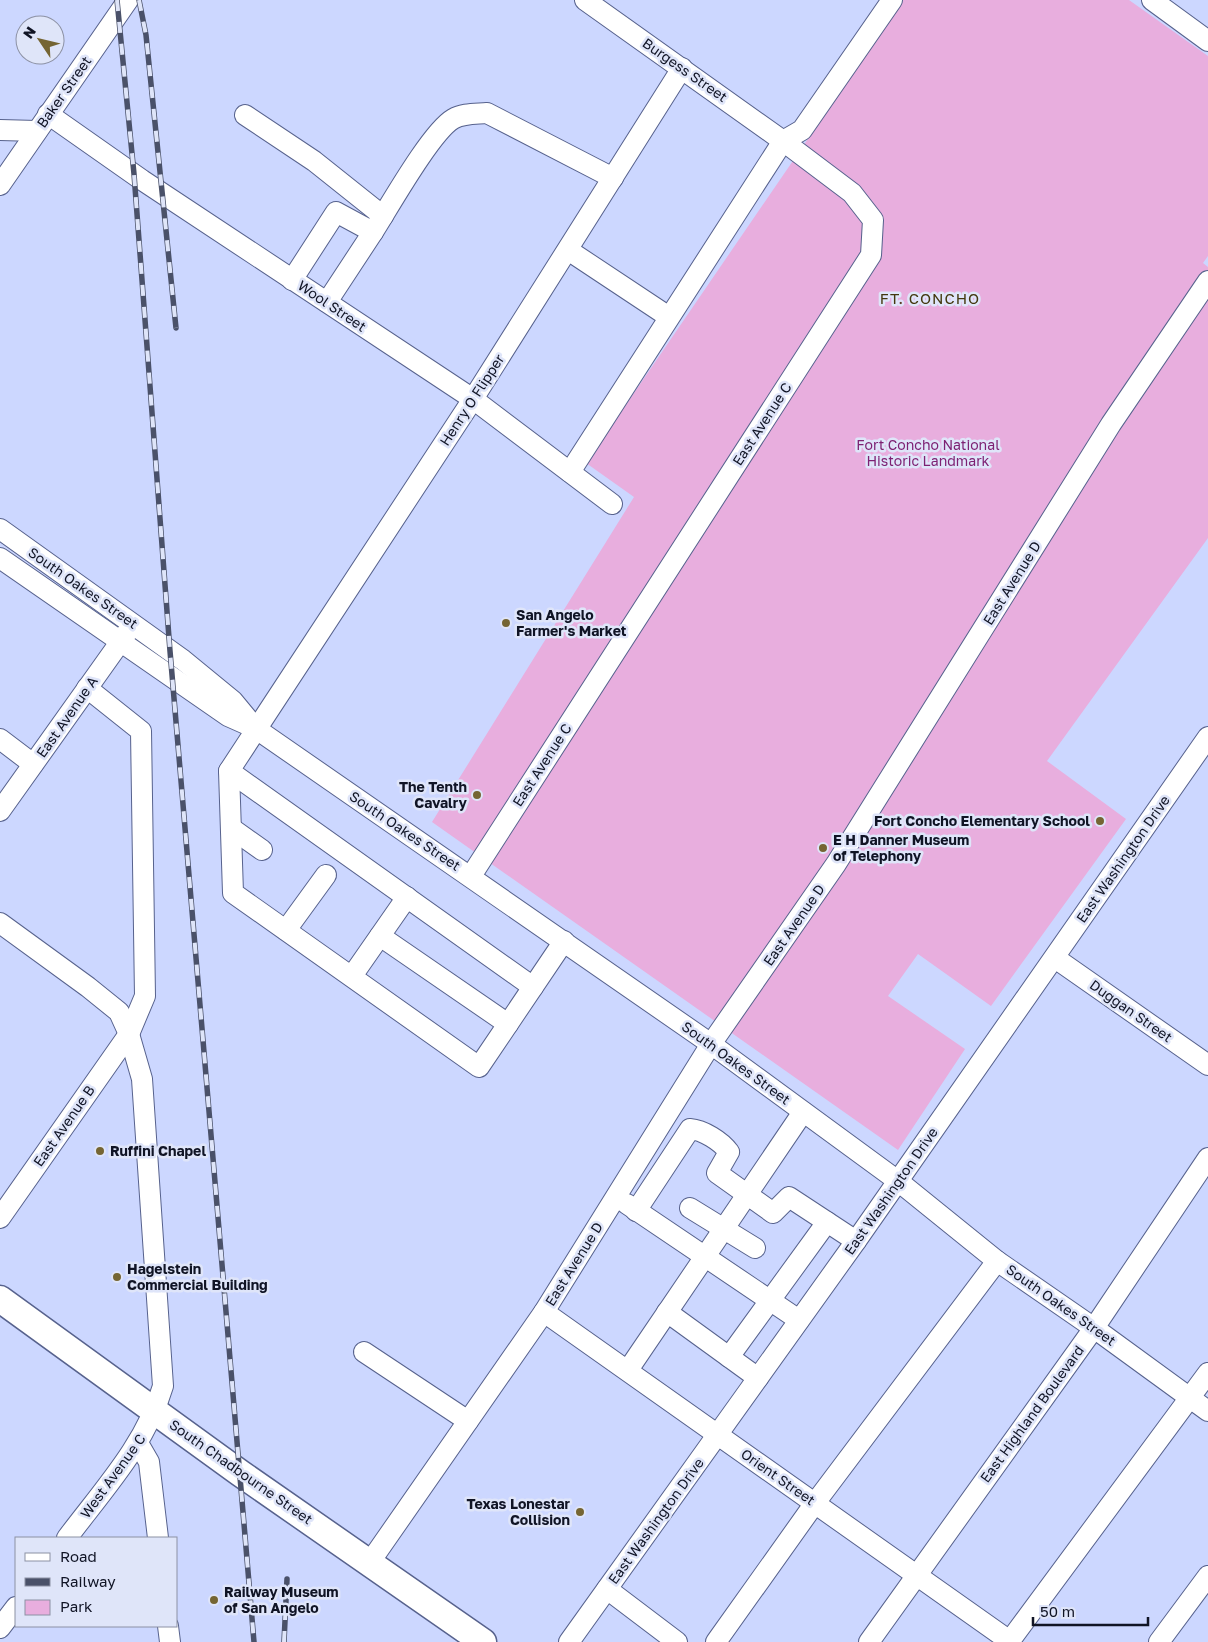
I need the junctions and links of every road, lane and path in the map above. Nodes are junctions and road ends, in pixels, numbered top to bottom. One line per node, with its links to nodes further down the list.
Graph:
1 (128, 0): 7 (street, Baker Street)
2 (586, 0): 6 (street, Burgess Street)
3 (892, 0): 11 (street)
4 (1152, 0): 5 (street)
5 (1208, 41)
6 (682, 68): 11 (street, Burgess Street); 12 (street, Henry O Flipper)
7 (48, 114): 10 (street, Baker Street); 16 (street, Wool Street)
8 (245, 115): 14 (street)
9 (0, 130): 10 (street)
10 (36, 131): 13 (street, Baker Street)
11 (783, 141): 19 (street); 38 (street, East Avenue C)
12 (613, 178): 14 (street); 15 (street, Henry O Flipper)
13 (0, 185)
14 (378, 224): 16 (street); 18 (street)
15 (568, 250): 19 (street); 20 (street, Henry O Flipper)
16 (292, 280): 18 (street, Wool Street)
17 (1208, 281): 49 (street, East Avenue D)
18 (327, 302): 20 (street, Wool Street)
19 (669, 317): 21 (street)
20 (474, 400): 21 (street, Wool Street); 28 (street, Henry O Flipper)
21 (570, 472): 22 (street, Wool Street)
22 (612, 504)
23 (0, 529): 25 (street, South Oakes Street)
24 (0, 558): 26 (street, South Oakes Street)
25 (134, 624): 26 (street, East Avenue A); 28 (street, South Oakes Street)
26 (121, 642): 27 (street, East Avenue A); 28 (street, South Oakes Street)
27 (87, 688): 32 (street, East Avenue A); 48 (street, East Avenue B)
28 (255, 728): 33 (street, Henry O Flipper); 38 (street, South Oakes Street)
29 (1208, 737): 31 (street, East Washington Drive)
30 (0, 739): 32 (street)
31 (1201, 761): 44 (street, East Washington Drive)
32 (33, 764): 34 (street, East Avenue A)
33 (229, 771): 35 (street); 39 (street)
34 (0, 811)
35 (231, 828): 36 (street); 41 (street)
36 (262, 850)
37 (326, 875): 41 (street)
38 (471, 876): 43 (street, South Oakes Street)
39 (407, 897): 42 (street); 46 (street)
40 (0, 924): 48 (street, West Avenue C)
41 (286, 930): 45 (street)
42 (380, 936): 45 (street); 47 (street)
43 (564, 941): 46 (street); 49 (street, South Oakes Street)
44 (1055, 958): 50 (street, Duggan Street); 55 (street, East Washington Drive)
45 (352, 976): 47 (street)
46 (533, 987): 47 (street)
47 (508, 1024)
48 (129, 1034): 60 (street, East Avenue B); 79 (street, West Avenue C)
49 (711, 1044): 51 (street, South Oakes Street); 52 (street, East Avenue D)
50 (1208, 1065)
51 (803, 1112): 55 (street, South Oakes Street); 56 (street)
52 (668, 1114): 53 (street); 57 (street, East Avenue D)
53 (690, 1129): 56 (street); 59 (street)
54 (1208, 1158): 72 (street, East Highland Boulevard)
55 (898, 1181): 63 (street, East Washington Drive); 66 (street, South Oakes Street)
56 (748, 1194): 61 (street); 62 (street)
57 (616, 1197): 59 (street); 69 (street, East Avenue D)
58 (690, 1208): 62 (street)
59 (636, 1211): 65 (street)
60 (0, 1218)
61 (827, 1222): 63 (street); 68 (street)
62 (724, 1229): 64 (street); 65 (street)
63 (856, 1241): 71 (street, East Washington Drive)
64 (755, 1248)
65 (706, 1256): 68 (street); 70 (street)
66 (997, 1261): 72 (street, South Oakes Street); 84 (street)
67 (0, 1299): 79 (main road, South Chadbourne Street)
68 (771, 1301): 71 (street); 74 (street)
69 (544, 1312): 75 (street, Orient Street); 81 (street, East Avenue D)
70 (667, 1312): 74 (street); 75 (street)
71 (800, 1320): 77 (street, East Washington Drive)
72 (1094, 1328): 78 (street, South Oakes Street); 88 (street, East Highland Boulevard)
73 (364, 1352): 81 (street)
74 (729, 1357): 77 (street)
75 (628, 1370): 82 (street, Orient Street)
76 (1208, 1373): 78 (street)
77 (758, 1378): 82 (street, East Washington Drive)
78 (1191, 1399): 80 (street, South Oakes Street); 100 (street)
79 (156, 1412): 83 (street, West Avenue C); 87 (main road, South Chadbourne Street)
80 (1208, 1412)
81 (468, 1421): 87 (street, East Avenue D)
82 (718, 1435): 84 (street, Orient Street); 90 (street, East Washington Drive)
83 (138, 1443): 85 (street, West Avenue C); 86 (street)
84 (814, 1503): 88 (street, Orient Street); 98 (street)
85 (68, 1537)
86 (158, 1537)
87 (370, 1562): 95 (main road, South Chadbourne Street)
88 (917, 1575): 99 (street, East Highland Boulevard); 100 (street, Orient Street)
89 (1208, 1576): 101 (street)
90 (607, 1590): 96 (street, East Washington Drive); 97 (street)
91 (15, 1607): 93 (street)
92 (168, 1627): 94 (street)
93 (0, 1628)
94 (170, 1642)
95 (483, 1642)
96 (570, 1642)
97 (677, 1642)
98 (716, 1642)
99 (869, 1642)
100 (1010, 1642)
101 (1159, 1642)

